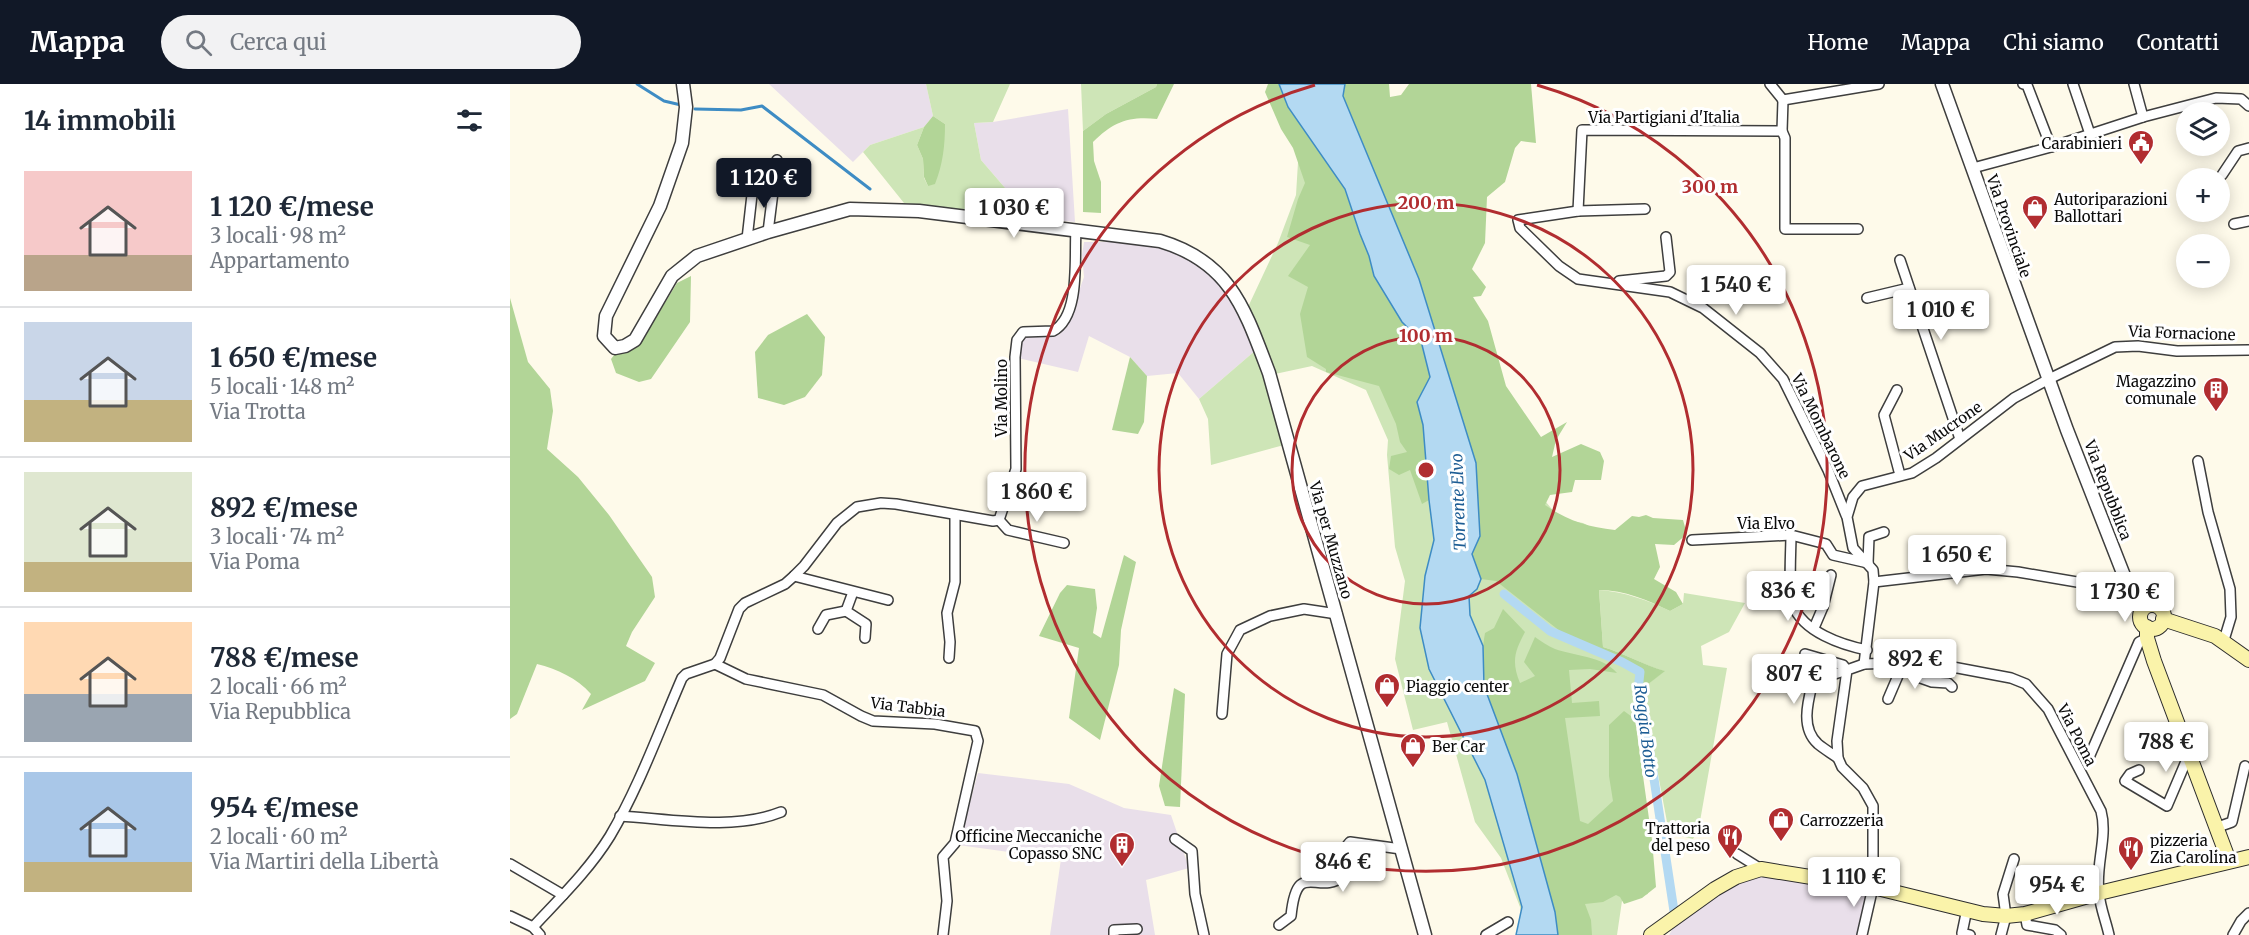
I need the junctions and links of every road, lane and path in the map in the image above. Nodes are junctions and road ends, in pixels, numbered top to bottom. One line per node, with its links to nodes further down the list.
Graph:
1 (682, 84): 27 (street, Via per Muzzano)
2 (1770, 84): 8 (street)
3 (1879, 84): 8 (street)
4 (1942, 84): 16 (street, Via Provinciale)
5 (2023, 84): 13 (street)
6 (2073, 84): 12 (street)
7 (2134, 84): 10 (street)
8 (1784, 100): 11 (street)
9 (2249, 106): 10 (street)
10 (2143, 117): 12 (street)
11 (1782, 131): 20 (street, Via Partigiani d'Italia); 23 (street)
12 (2090, 134): 13 (street)
13 (2051, 147): 16 (street)
14 (2249, 148): 17 (street)
15 (777, 160): 25 (street)
16 (1974, 168): 33 (street, Via Provinciale)
17 (2227, 168)
18 (754, 177): 27 (street)
19 (1645, 209): 20 (street)
20 (1578, 211): 29 (street, Via Mombarone)
21 (2249, 221): 22 (street)
22 (2234, 224)
23 (1858, 229)
24 (1076, 230): 25 (street, Via per Muzzano); 40 (street, Via Molino); 54 (street, Via per Muzzano)
25 (768, 232): 27 (street, Via per Muzzano)
26 (1666, 237): 29 (street)
27 (747, 239)
28 (1900, 260): 30 (street)
29 (1605, 282): 39 (street, Via Mombarone)
30 (1909, 288): 31 (street); 35 (street)
31 (1867, 298)
32 (2249, 350): 33 (street, Via Fornacione)
33 (2049, 379): 35 (street, Via Mucrone); 49 (street, Via Repubblica)
34 (1897, 390): 37 (street)
35 (1960, 439): 37 (street, Via Mucrone)
36 (2199, 461): 60 (street)
37 (1900, 475): 39 (street, Via Mucrone)
38 (955, 515): 40 (street); 47 (street); 63 (street)
39 (1847, 517): 45 (street)
40 (999, 520): 44 (street)
41 (1884, 532): 45 (street)
42 (1791, 535): 43 (street, Via Elvo); 45 (street, Via Elvo); 56 (street)
43 (1692, 540)
44 (1064, 543)
45 (1868, 563): 48 (street)
46 (1831, 575): 56 (street)
47 (794, 576): 50 (street); 65 (street)
48 (1875, 582): 49 (street); 61 (street)
49 (2130, 591): 52 (street, Via Repubblica)
50 (853, 592): 51 (street); 53 (street)
51 (888, 600)
52 (2143, 609): 55 (main road); 58 (main road)
53 (846, 611): 57 (street); 59 (street)
54 (1337, 614): 71 (street); 81 (street, Via per Muzzano)
55 (2163, 619): 58 (main road); 60 (main road)
56 (1814, 628): 61 (street)
57 (818, 629)
58 (2147, 633): 72 (main road); 74 (street)
59 (866, 638)
60 (2224, 640): 64 (main road)
61 (1867, 650): 66 (street)
62 (1804, 654): 68 (street)
63 (949, 658)
64 (2248, 658)
65 (715, 664): 78 (street); 101 (street, Via Tabbia)
66 (1864, 664): 67 (street, Via Poma); 68 (street, Via Poma)
67 (1907, 664): 69 (street); 70 (street); 89 (street, Via Poma)
68 (1847, 670): 73 (street); 73 (street, Via Poma)
69 (1952, 687)
70 (1888, 699)
71 (1222, 714)
72 (2190, 752): 76 (street); 79 (main road)
73 (1838, 758): 88 (street)
74 (2087, 762)
75 (2245, 766): 79 (street)
76 (2139, 770)
77 (781, 812): 78 (street)
78 (620, 816): 90 (street)
79 (2218, 828): 85 (main road)
80 (1175, 839): 103 (street)
81 (1401, 849): 97 (street); 104 (street, Via per Muzzano)
82 (1737, 854): 87 (street)
83 (2249, 857): 85 (main road)
84 (2014, 859): 95 (street)
85 (2229, 861): 89 (main road)
86 (510, 864): 90 (street)
87 (1761, 868): 88 (main road); 106 (main road)
88 (1874, 887): 91 (main road); 107 (street)
89 (2099, 893): 93 (main road); 111 (street, Via Poma)
90 (563, 895): 98 (street)
91 (1967, 909): 95 (main road); 108 (street)
92 (2249, 913): 112 (street)
93 (2025, 914): 95 (main road); 110 (street)
94 (510, 916): 98 (street)
95 (2006, 916): 109 (street)
96 (1508, 922): 105 (street)
97 (1279, 925)
98 (533, 927): 100 (street)
99 (1137, 929): 102 (street)
100 (540, 935)
101 (943, 935)
102 (1114, 935)
103 (1204, 935)
104 (1425, 935)
105 (1486, 935)
106 (1651, 935)
107 (1862, 935)
108 (1970, 935)
109 (2001, 935)
110 (2061, 935)
111 (2109, 935)
112 (2233, 935)

